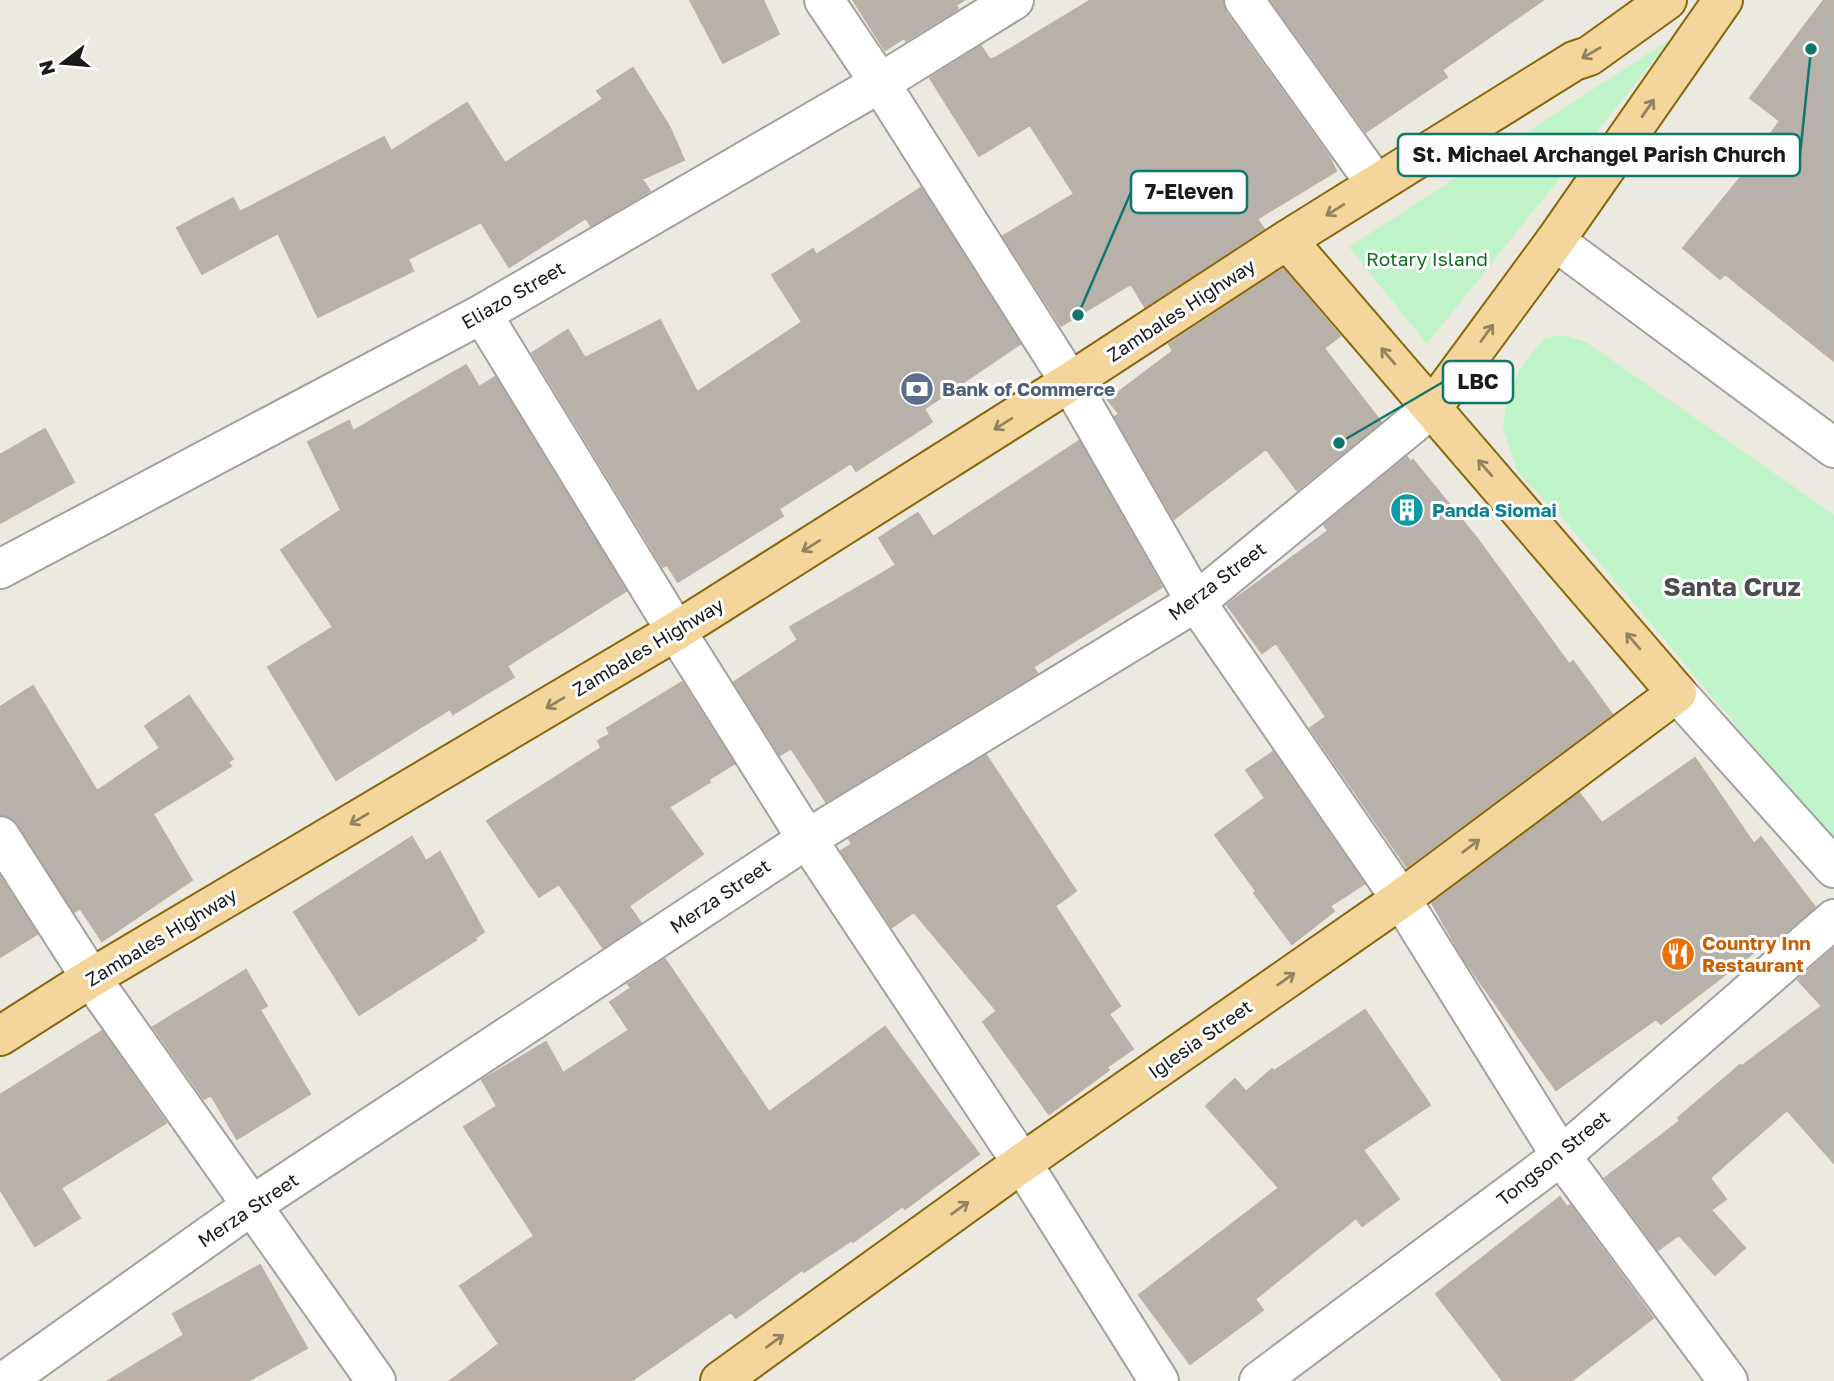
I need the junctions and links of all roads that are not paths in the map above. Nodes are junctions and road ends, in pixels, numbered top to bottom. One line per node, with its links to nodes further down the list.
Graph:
1 (824, 0): 6 (street)
2 (1014, 0): 6 (street, Eliazo Street)
3 (1244, 0): 7 (street)
4 (1667, 0): 7 (main road, Zambales Highway, one-way to 7)
5 (1723, 0): 9 (main road, one-way to 5)
6 (880, 83): 10 (street, Eliazo Street); 11 (street)
7 (1376, 184): 8 (main road, Zambales Highway, one-way to 8)
8 (1287, 240): 11 (main road, Zambales Highway); 12 (main road, one-way to 8)
9 (1555, 241): 12 (main road, one-way to 9); 13 (street)
10 (482, 314): 14 (street, Eliazo Street); 16 (street)
11 (1070, 382): 15 (street); 16 (main road, Zambales Highway, one-way to 16)
12 (1433, 408): 15 (street, Merza Street); 17 (main road, one-way to 12)
13 (1834, 448)
14 (0, 569)
15 (1195, 602): 19 (street, Merza Street); 21 (street)
16 (676, 631): 19 (street); 23 (main road, Zambales Highway, one-way to 23)
17 (1677, 693): 20 (street); 21 (main road, Iglesia Street, one-way to 17)
18 (0, 836): 23 (street)
19 (807, 839): 26 (street); 27 (street, Merza Street)
20 (1834, 868)
21 (1401, 899): 25 (street); 26 (main road, Iglesia Street, one-way to 21)
22 (1834, 919): 25 (street, Tongson Street)
23 (91, 978): 24 (main road, Zambales Highway); 27 (street)
24 (0, 1036)
25 (1561, 1156): 32 (street, Tongson Street); 33 (street)
26 (1022, 1163): 30 (main road, Iglesia Street, one-way to 26); 31 (street)
27 (251, 1206): 28 (street, Merza Street); 29 (street)
28 (5, 1381)
29 (376, 1381)
30 (720, 1381)
31 (1159, 1381)
32 (1259, 1381)
33 (1728, 1381)

